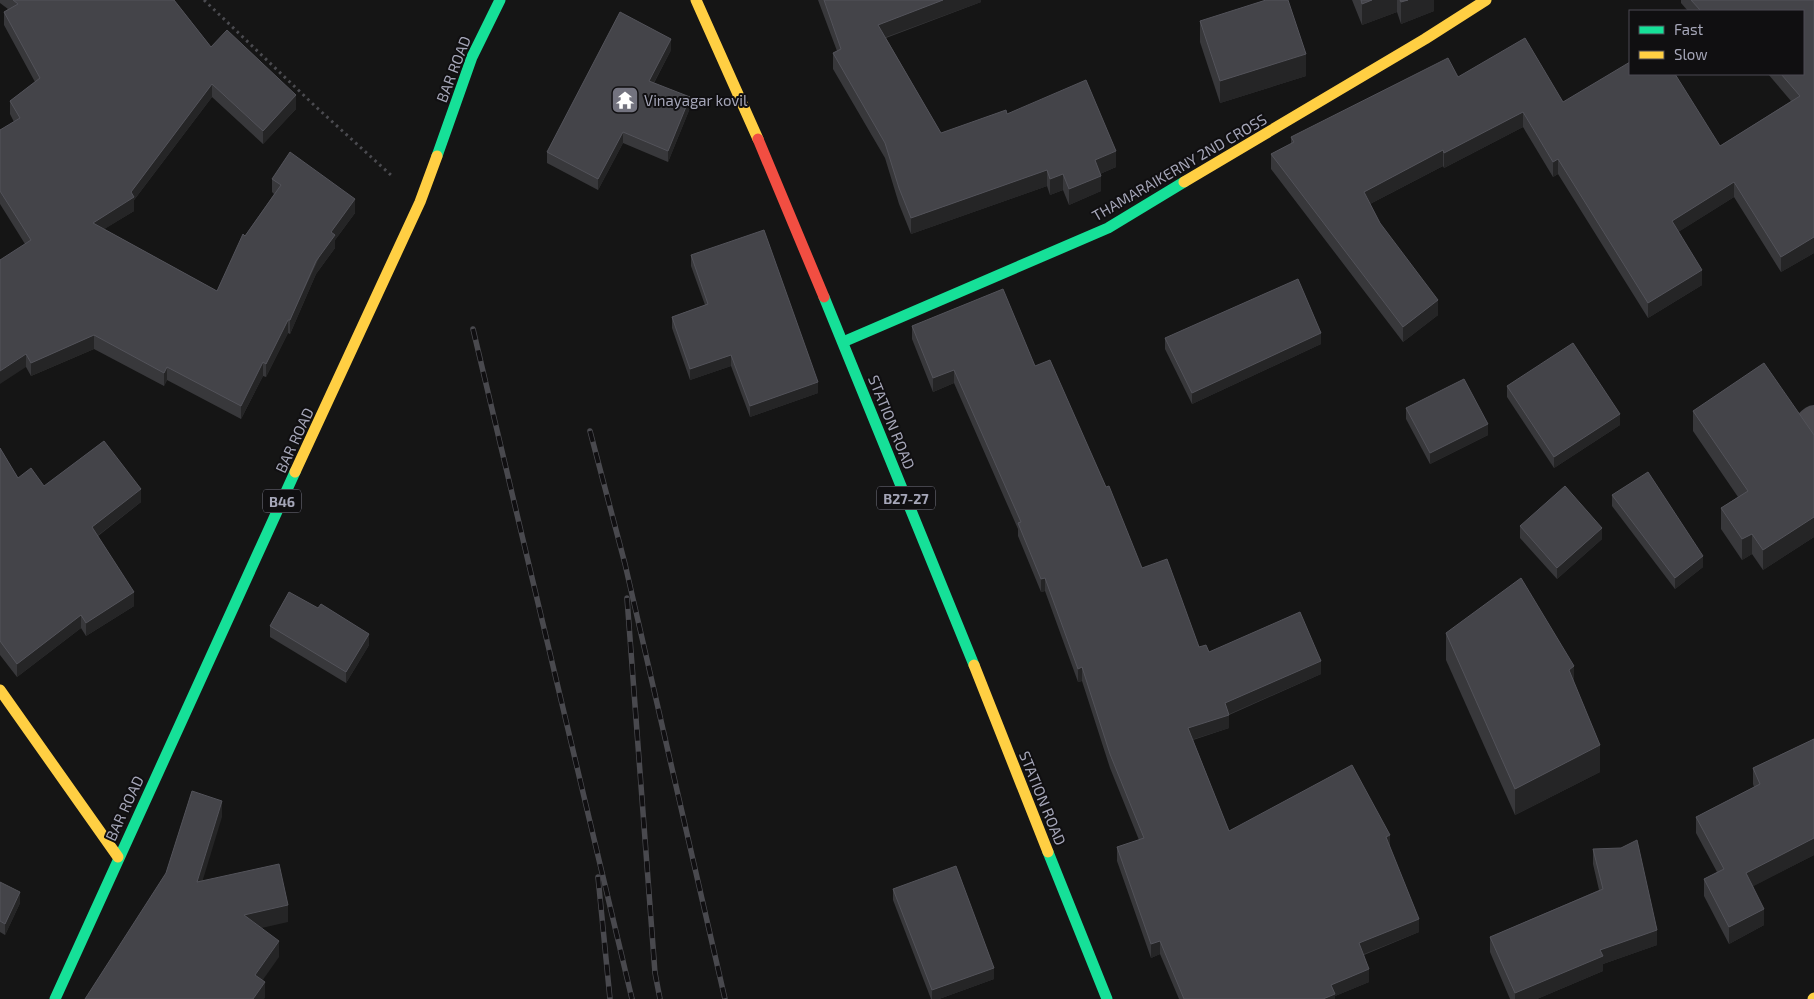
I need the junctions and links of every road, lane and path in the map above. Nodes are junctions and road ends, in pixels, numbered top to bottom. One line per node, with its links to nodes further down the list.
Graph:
1 (204, 0): 5 (path)
2 (500, 0): 5 (main road, BAR ROAD / B46)
3 (696, 0): 6 (main road, STATION ROAD / B27-27)
4 (1486, 0): 6 (main road, THAMARAIKERNY 2ND CROSS)
5 (420, 202): 8 (main road, BAR ROAD / B46)
6 (843, 342): 10 (main road, STATION ROAD / B27-27)
7 (0, 690): 8 (main road)
8 (118, 857): 9 (main road, BAR ROAD / B46)
9 (56, 999)
10 (1107, 999)

